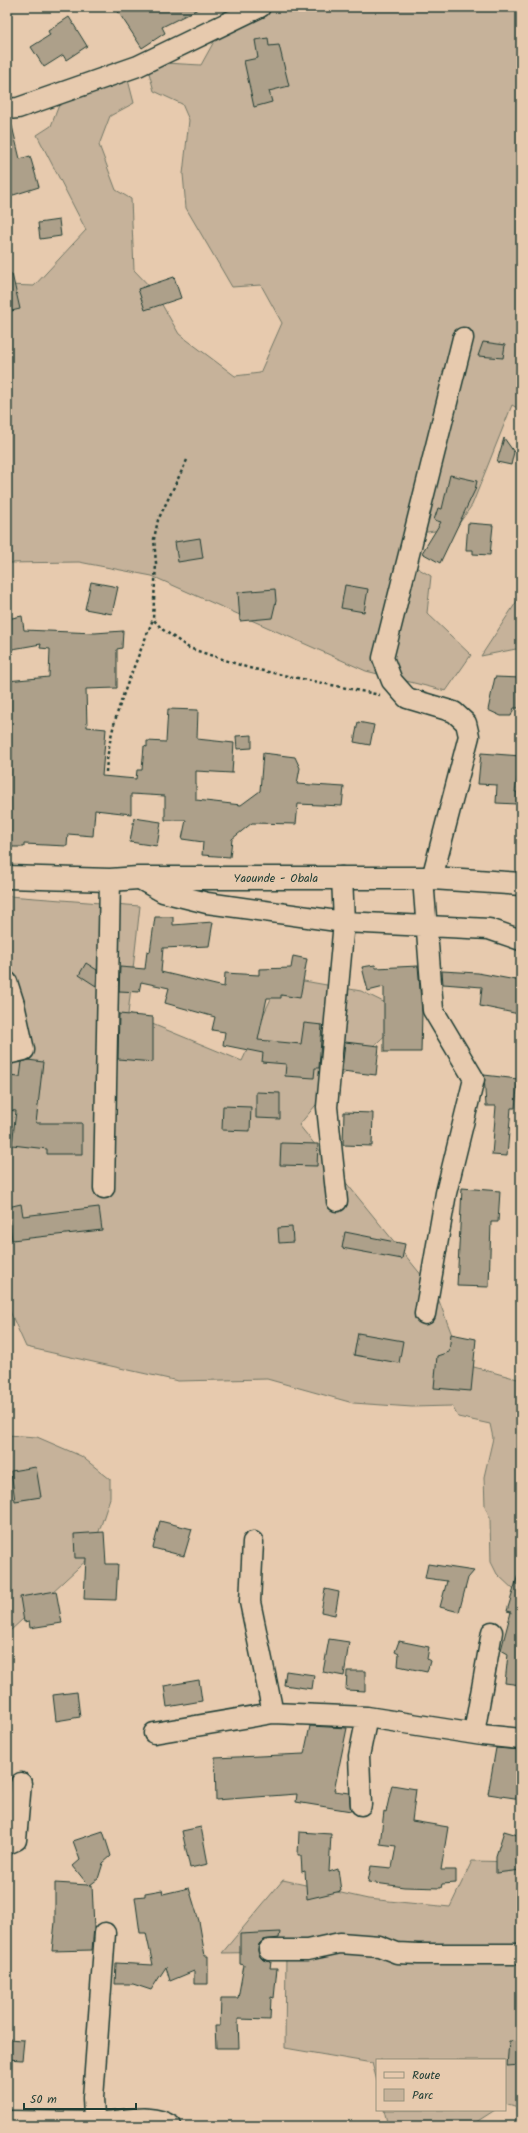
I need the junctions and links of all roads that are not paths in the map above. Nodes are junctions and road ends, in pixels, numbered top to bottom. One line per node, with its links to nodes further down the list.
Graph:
1 (260, 7): 2 (street)
2 (7, 109)
3 (463, 338): 7 (street)
4 (7, 877): 8 (highway, Yaounde - Obala)
5 (342, 877): 6 (highway, Yaounde - Obala); 7 (highway, Yaounde - Obala); 10 (street)
6 (138, 878): 8 (highway, Yaounde - Obala); 10 (street)
7 (427, 878): 9 (highway, Yaounde - Obala); 11 (street)
8 (110, 880): 15 (street)
9 (521, 884)
10 (344, 922): 11 (street); 16 (street)
11 (427, 925): 12 (street); 17 (street)
12 (521, 940)
13 (7, 982): 14 (street)
14 (7, 1054)
15 (104, 1188)
16 (337, 1200)
17 (425, 1314)
18 (253, 1542): 20 (street)
19 (492, 1632): 23 (street)
20 (273, 1713): 21 (street); 22 (street)
21 (367, 1717): 23 (street); 26 (street)
22 (154, 1733)
23 (474, 1734): 24 (street)
24 (521, 1739)
25 (22, 1783): 27 (street)
26 (361, 1805)
27 (7, 1844)
28 (106, 1933): 32 (street)
29 (269, 1950): 30 (street)
30 (521, 1954)
31 (7, 2121): 32 (street)
32 (100, 2122): 33 (street)
33 (171, 2126)

